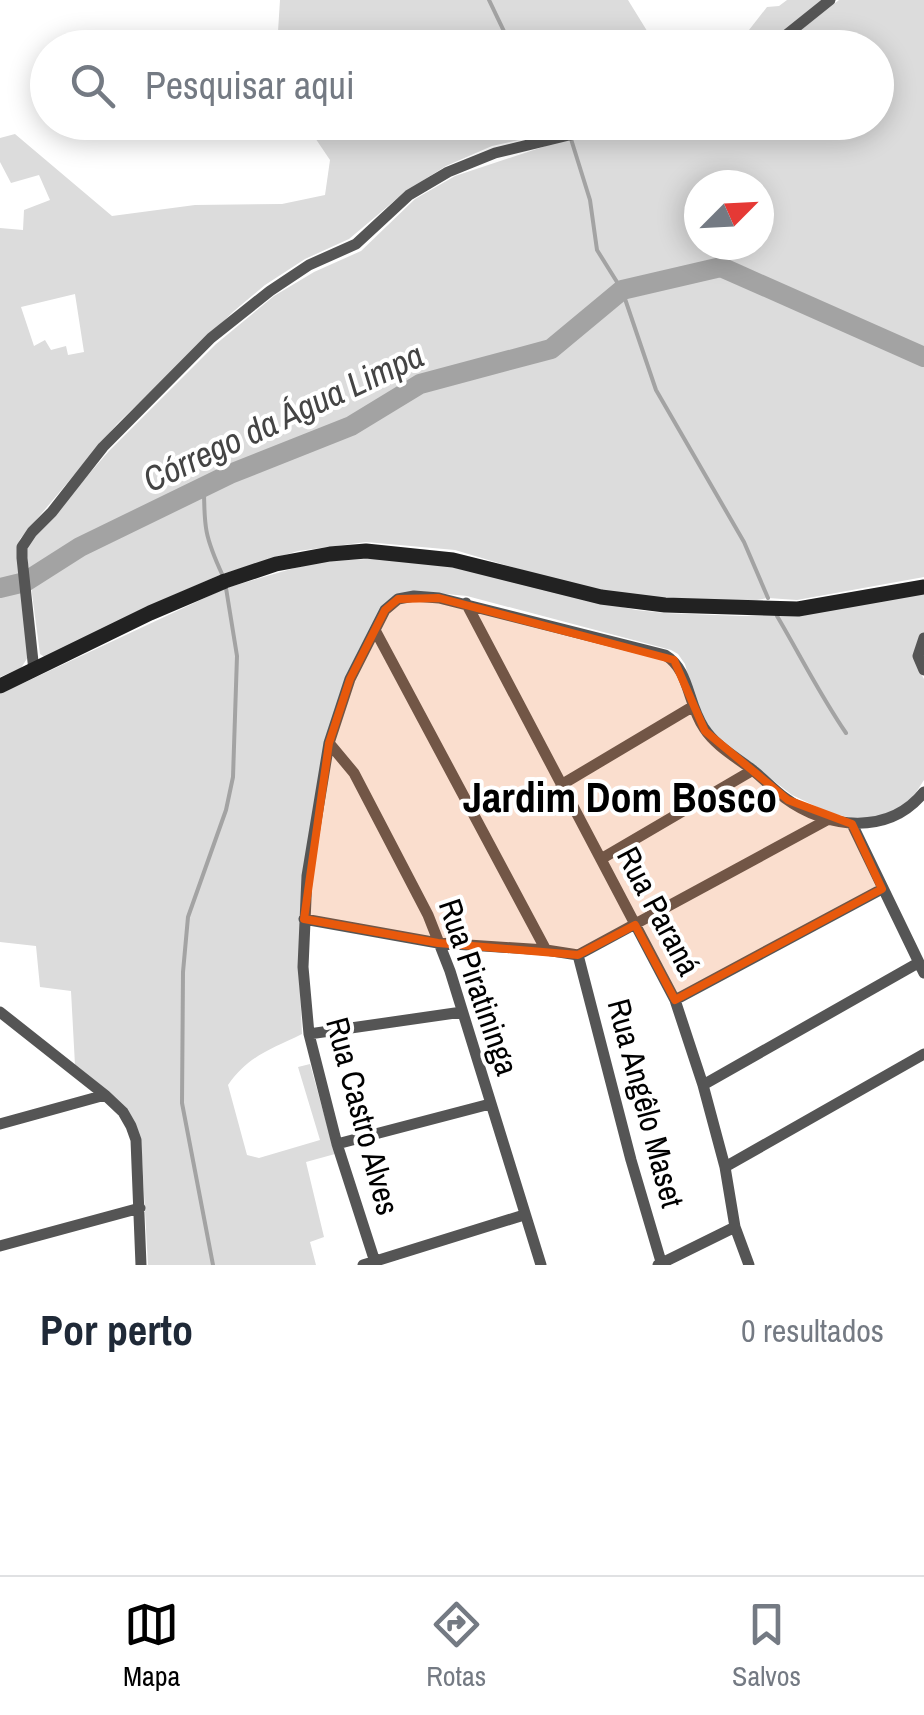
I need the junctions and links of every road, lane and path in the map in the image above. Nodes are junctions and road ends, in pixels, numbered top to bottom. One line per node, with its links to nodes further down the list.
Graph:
1 (830, 0): 2 (street)
2 (792, 30)
3 (548, 140): 9 (street)
4 (924, 587): 9 (main road)
5 (466, 603): 6 (street); 11 (street); 14 (street, Rua Paraná)
6 (374, 630): 12 (street, Rua Castro Alves); 23 (street)
7 (924, 638): 8 (street)
8 (923, 669)
9 (34, 671): 10 (main road)
10 (0, 686)
11 (692, 707): 13 (street); 14 (street)
12 (329, 742): 20 (street, Rua Castro Alves); 22 (street, Rua Piratininga)
13 (753, 770): 16 (street); 18 (street)
14 (561, 784): 18 (street, Rua Paraná)
15 (924, 792): 17 (street)
16 (826, 820): 17 (street); 21 (street)
17 (852, 824): 19 (street)
18 (602, 860): 21 (street, Rua Paraná)
19 (882, 889): 25 (street); 26 (street)
20 (304, 920): 22 (street); 29 (street, Rua Castro Alves)
21 (634, 925): 24 (street); 26 (street, Rua Paraná)
22 (438, 944): 23 (street); 28 (street, Rua Piratininga)
23 (546, 950): 24 (street)
24 (578, 955): 42 (street, Rua Angêlo Maset)
25 (921, 968): 31 (street)
26 (675, 1000): 31 (street, Rua Paraná)
27 (0, 1012): 32 (street)
28 (462, 1012): 29 (street); 33 (street, Rua Piratininga)
29 (309, 1034): 35 (street, Rua Castro Alves)
30 (924, 1054): 36 (street)
31 (703, 1084): 36 (street, Rua Paraná)
32 (105, 1095): 34 (street); 37 (street)
33 (490, 1104): 35 (street); 38 (street, Rua Piratininga)
34 (0, 1124)
35 (336, 1144): 41 (street, Rua Castro Alves)
36 (725, 1167): 39 (street, Rua Paraná)
37 (140, 1208): 40 (street); 43 (street)
38 (524, 1215): 41 (street); 44 (street, Rua Piratininga)
39 (735, 1227): 42 (street); 45 (street, Rua Paraná)
40 (0, 1246)
41 (372, 1264)
42 (661, 1264)
43 (142, 1265)
44 (540, 1265)
45 (749, 1265)

